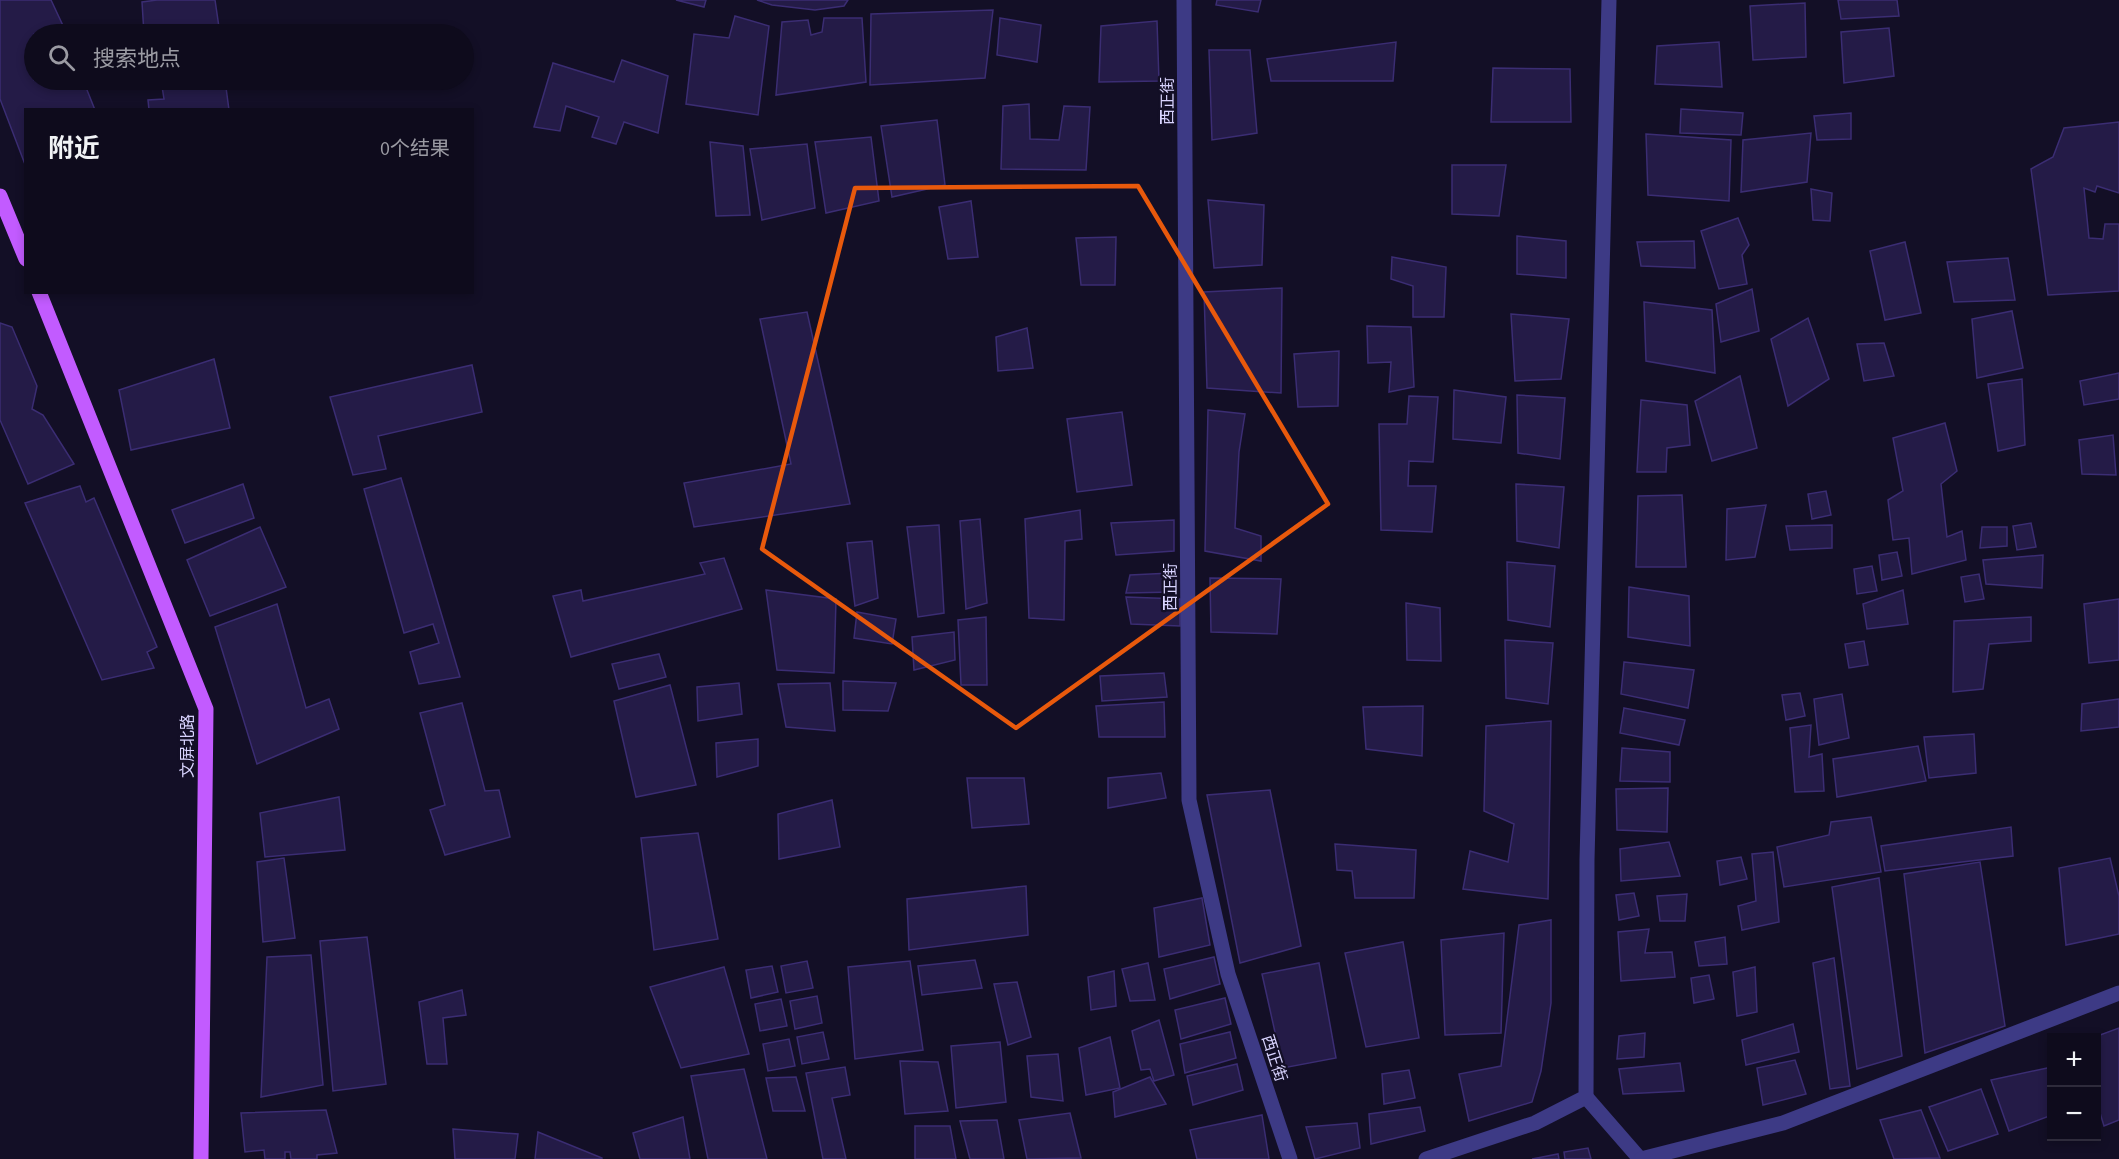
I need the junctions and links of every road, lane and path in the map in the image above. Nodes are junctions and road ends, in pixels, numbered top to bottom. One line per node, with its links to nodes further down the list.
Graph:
1 (1184, 0): 9 (street, 西正街)
2 (1609, 0): 7 (street)
3 (0, 196): 4 (main road)
4 (24, 254)
5 (40, 294): 8 (main road, 文屏北路)
6 (2119, 993): 11 (street)
7 (1586, 1098): 10 (street); 11 (street)
8 (201, 1159)
9 (1290, 1159)
10 (1426, 1159)
11 (1640, 1159)

